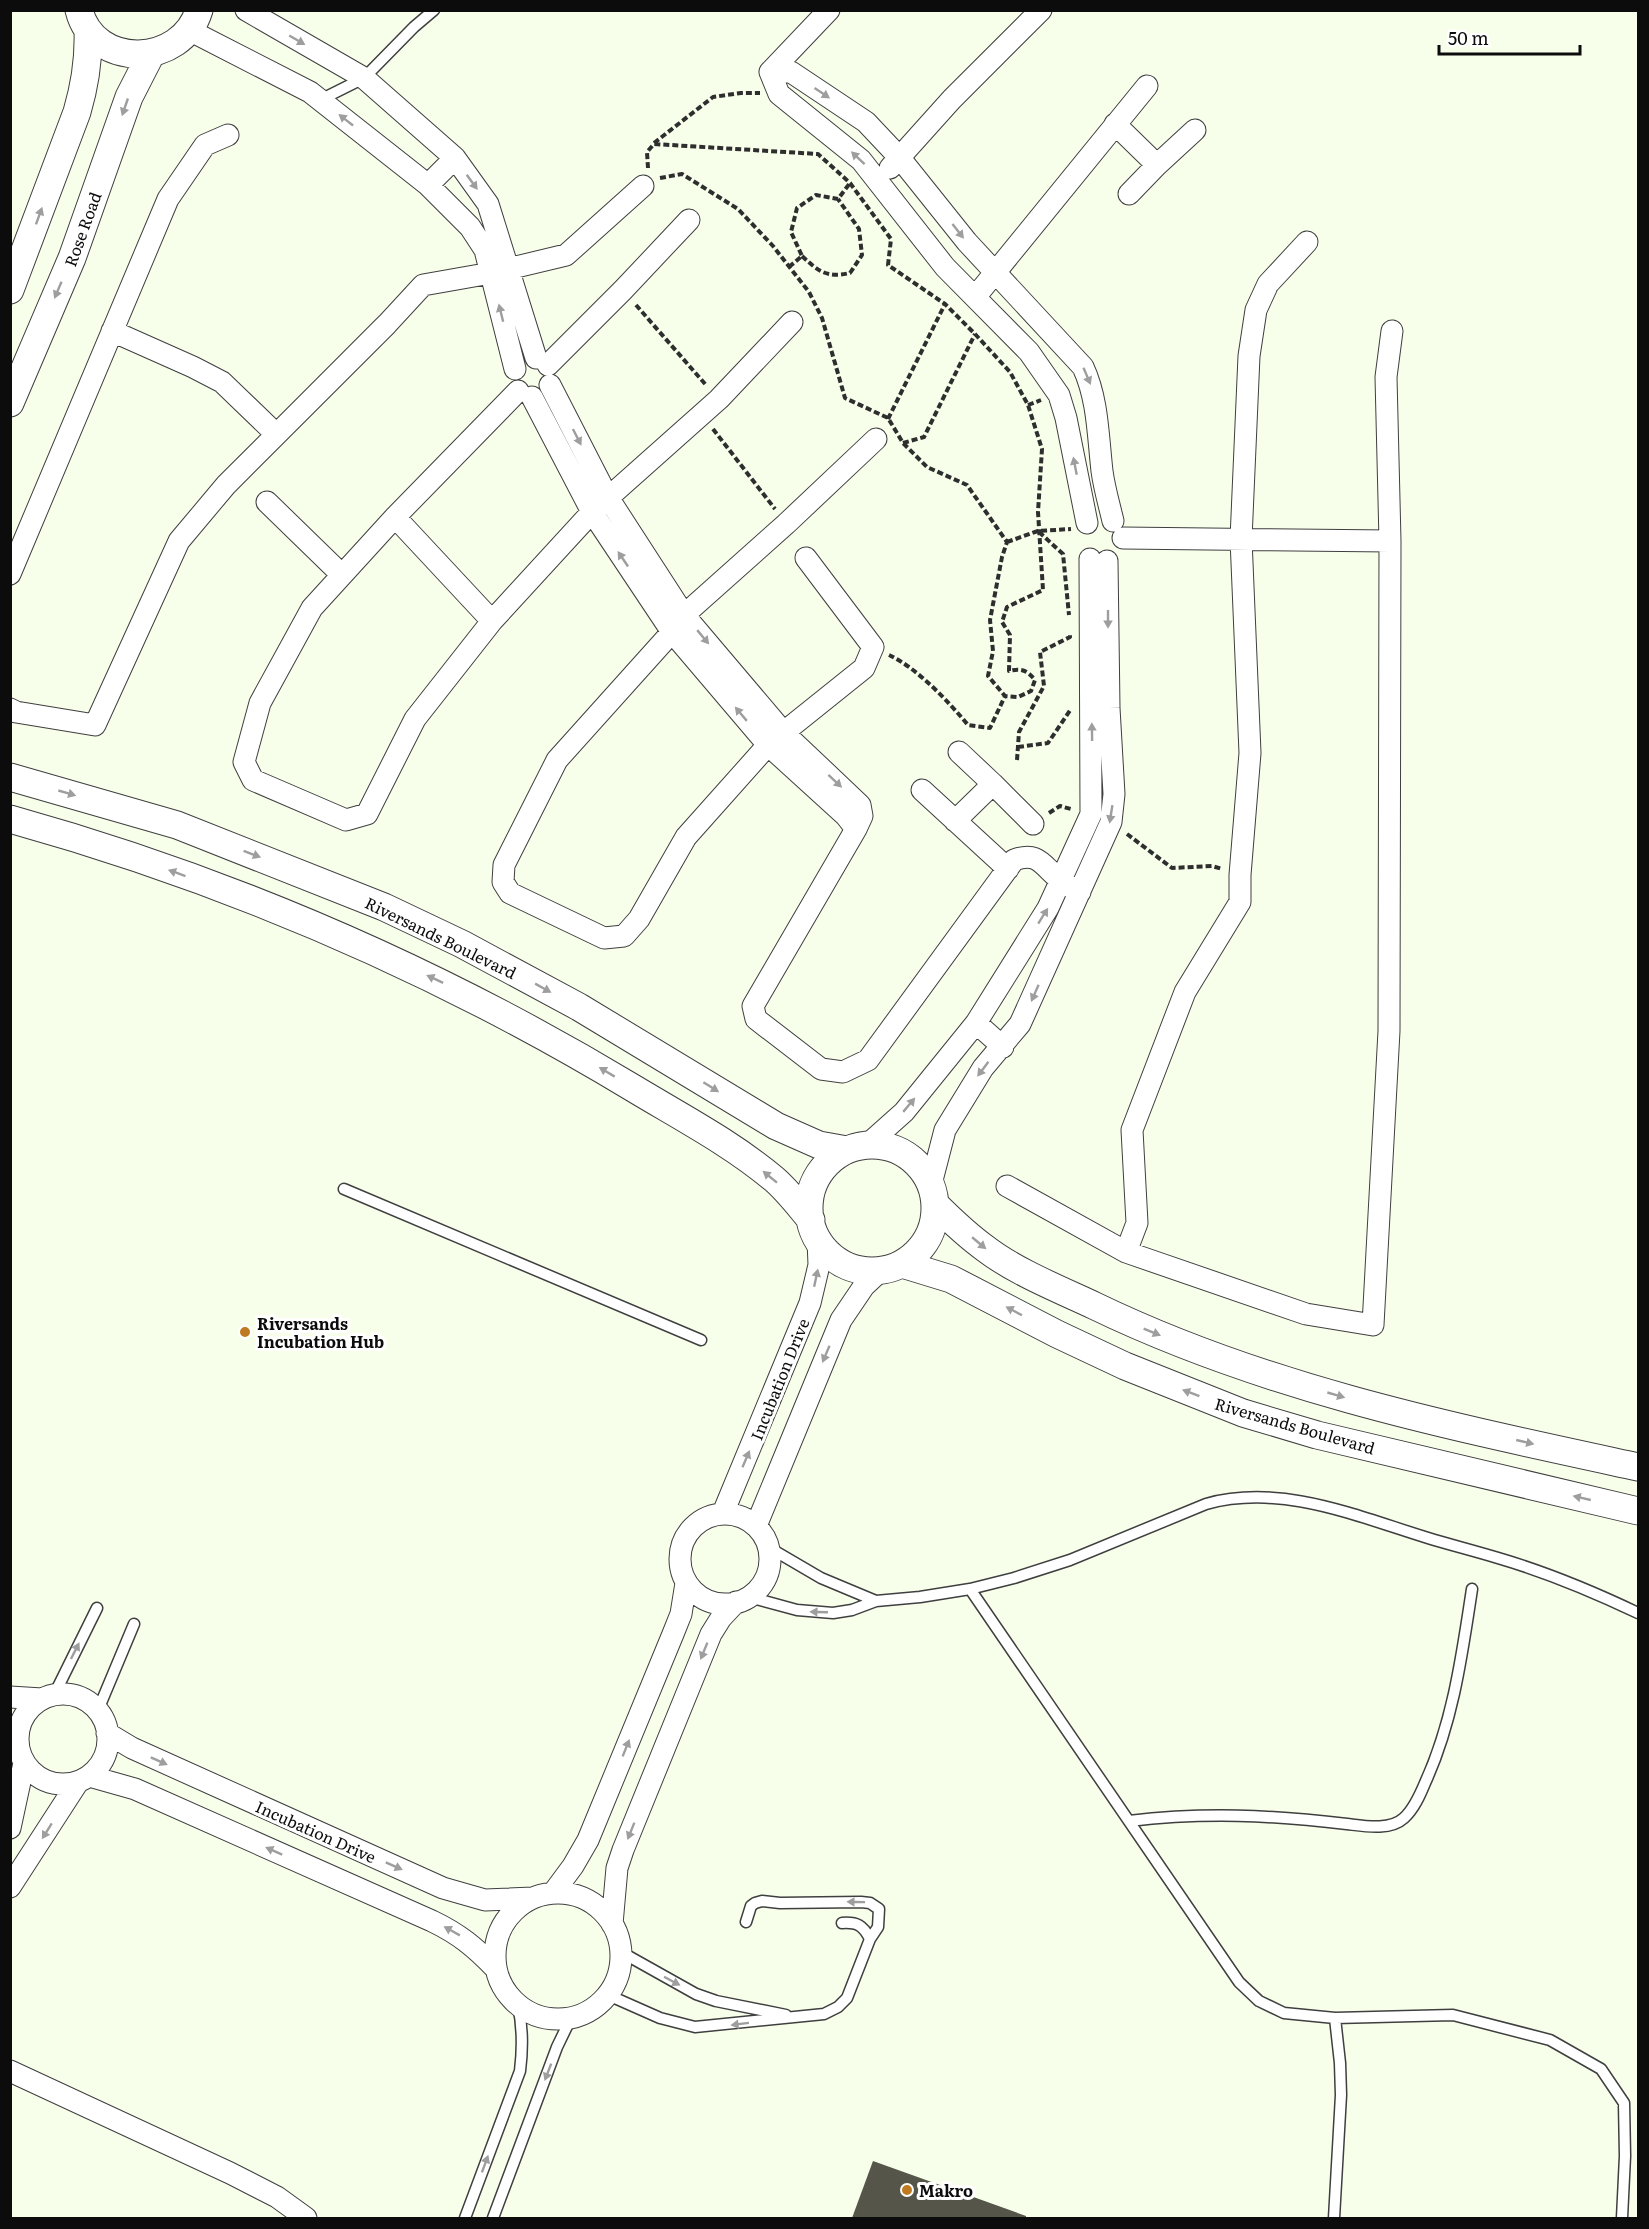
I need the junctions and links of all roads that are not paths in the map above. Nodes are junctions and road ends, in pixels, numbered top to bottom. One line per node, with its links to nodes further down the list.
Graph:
1 (246, 10): 9 (street, one-way to 9)
2 (434, 10): 9 (lane)
3 (829, 10): 8 (street)
4 (1041, 10): 15 (street)
5 (81, 16): 7 (street); 26 (street, one-way to 5)
6 (194, 20): 7 (street); 11 (street)
7 (151, 54): 34 (street, Rose Road, one-way to 34)
8 (770, 72): 15 (street, one-way to 15); 18 (street, one-way to 8)
9 (364, 78): 11 (lane); 16 (street)
10 (1147, 86): 12 (street)
11 (320, 100): 20 (street, one-way to 11)
12 (1115, 124): 17 (street); 25 (street)
13 (1194, 130): 17 (street)
14 (228, 135): 29 (street)
15 (899, 157): 18 (street); 25 (street, one-way to 25)
16 (455, 158): 20 (street); 24 (street, one-way to 24)
17 (1157, 165): 21 (street)
18 (878, 182): 27 (street)
19 (646, 183): 24 (street)
20 (428, 185): 24 (street)
21 (1129, 194)
22 (689, 220): 32 (street)
23 (1307, 242): 43 (street)
24 (500, 270): 31 (street, one-way to 24); 32 (street); 35 (street)
25 (996, 272): 27 (street); 42 (street, one-way to 42)
26 (10, 290)
27 (976, 296): 41 (street, one-way to 27)
28 (792, 322): 37 (street)
29 (112, 331): 35 (street); 47 (street)
30 (1392, 331): 44 (street)
31 (515, 369): 32 (street); 33 (street)
32 (545, 370): 33 (street); 37 (street, one-way to 37)
33 (525, 394): 39 (street); 40 (street)
34 (10, 404)
35 (276, 434): 51 (street)
36 (876, 439): 50 (street)
37 (607, 496): 39 (street); 50 (street)
38 (267, 502): 48 (street)
39 (592, 512): 49 (street); 50 (street, one-way to 39)
40 (395, 517): 48 (street); 49 (street)
41 (1085, 526): 42 (street); 46 (street)
42 (1118, 529): 43 (street); 46 (street)
43 (1241, 539): 44 (street); 71 (street)
44 (1390, 541): 71 (street)
45 (806, 558): 52 (street)
46 (1098, 560): 57 (street)
47 (10, 574)
48 (342, 575): 49 (street)
49 (492, 621)
50 (678, 624): 52 (street); 52 (street)
51 (10, 709)
52 (776, 740): 61 (street)
53 (959, 752): 55 (street)
54 (10, 777): 66 (street, Riversands Boulevard, one-way to 66)
55 (993, 784): 59 (street); 60 (street)
56 (922, 790): 59 (street)
57 (1101, 818): 62 (street); 63 (street)
58 (10, 819): 70 (street, one-way to 58)
59 (955, 821): 61 (street)
60 (1033, 824)
61 (1008, 868): 62 (street)
62 (1060, 881): 63 (street); 64 (street, one-way to 62)
63 (1080, 892): 65 (street, one-way to 65)
64 (976, 1023): 65 (street); 66 (street, one-way to 64)
65 (1003, 1047): 69 (street, one-way to 69)
66 (857, 1147): 69 (street); 70 (street)
67 (1007, 1186): 71 (street)
68 (344, 1189): 73 (lane)
69 (933, 1194): 72 (street); 74 (street, one-way to 74)
70 (814, 1230): 72 (street); 76 (street, Incubation Drive, one-way to 70)
71 (1126, 1252)
72 (891, 1267): 75 (street, Riversands Boulevard, one-way to 72); 77 (street, Incubation Drive, one-way to 77)
73 (701, 1340)
74 (1638, 1467)
75 (1638, 1511)
76 (723, 1513): 77 (street); 79 (street)
77 (756, 1526): 78 (street)
78 (768, 1547): 82 (street); 83 (lane)
79 (686, 1583): 82 (street); 96 (street, one-way to 79)
80 (970, 1589): 83 (lane); 85 (lane); 93 (lane)
81 (1473, 1589): 93 (lane)
82 (742, 1600): 83 (lane, one-way to 82); 99 (street, one-way to 99)
83 (876, 1601)
84 (97, 1608): 88 (lane, one-way to 84)
85 (1638, 1613)
86 (134, 1624): 89 (lane)
87 (10, 1697): 88 (street)
88 (48, 1697): 89 (street); 91 (street)
89 (98, 1710): 90 (street)
90 (107, 1733): 92 (street); 96 (street, Incubation Drive, one-way to 96)
91 (18, 1752): 92 (street); 94 (street)
92 (83, 1779): 95 (street, one-way to 95); 102 (street, one-way to 92)
93 (1129, 1821): 107 (lane)
94 (10, 1828)
95 (10, 1887)
96 (543, 1896): 99 (street); 102 (street)
97 (746, 1922): 100 (lane, one-way to 97)
98 (842, 1923): 100 (lane)
99 (612, 1924): 101 (street)
100 (870, 1939): 105 (lane)
101 (621, 1952): 103 (street); 105 (lane, one-way to 105)
102 (496, 1968): 104 (street)
103 (608, 1995): 105 (lane, one-way to 103); 106 (street)
104 (518, 2005): 106 (street); 110 (lane, one-way to 104)
105 (798, 2017)
106 (571, 2018): 111 (lane, one-way to 111)
107 (1335, 2018): 112 (lane); 113 (lane)
108 (10, 2071): 109 (street)
109 (306, 2218)
110 (465, 2218)
111 (493, 2218)
112 (1334, 2218)
113 (1622, 2218)

